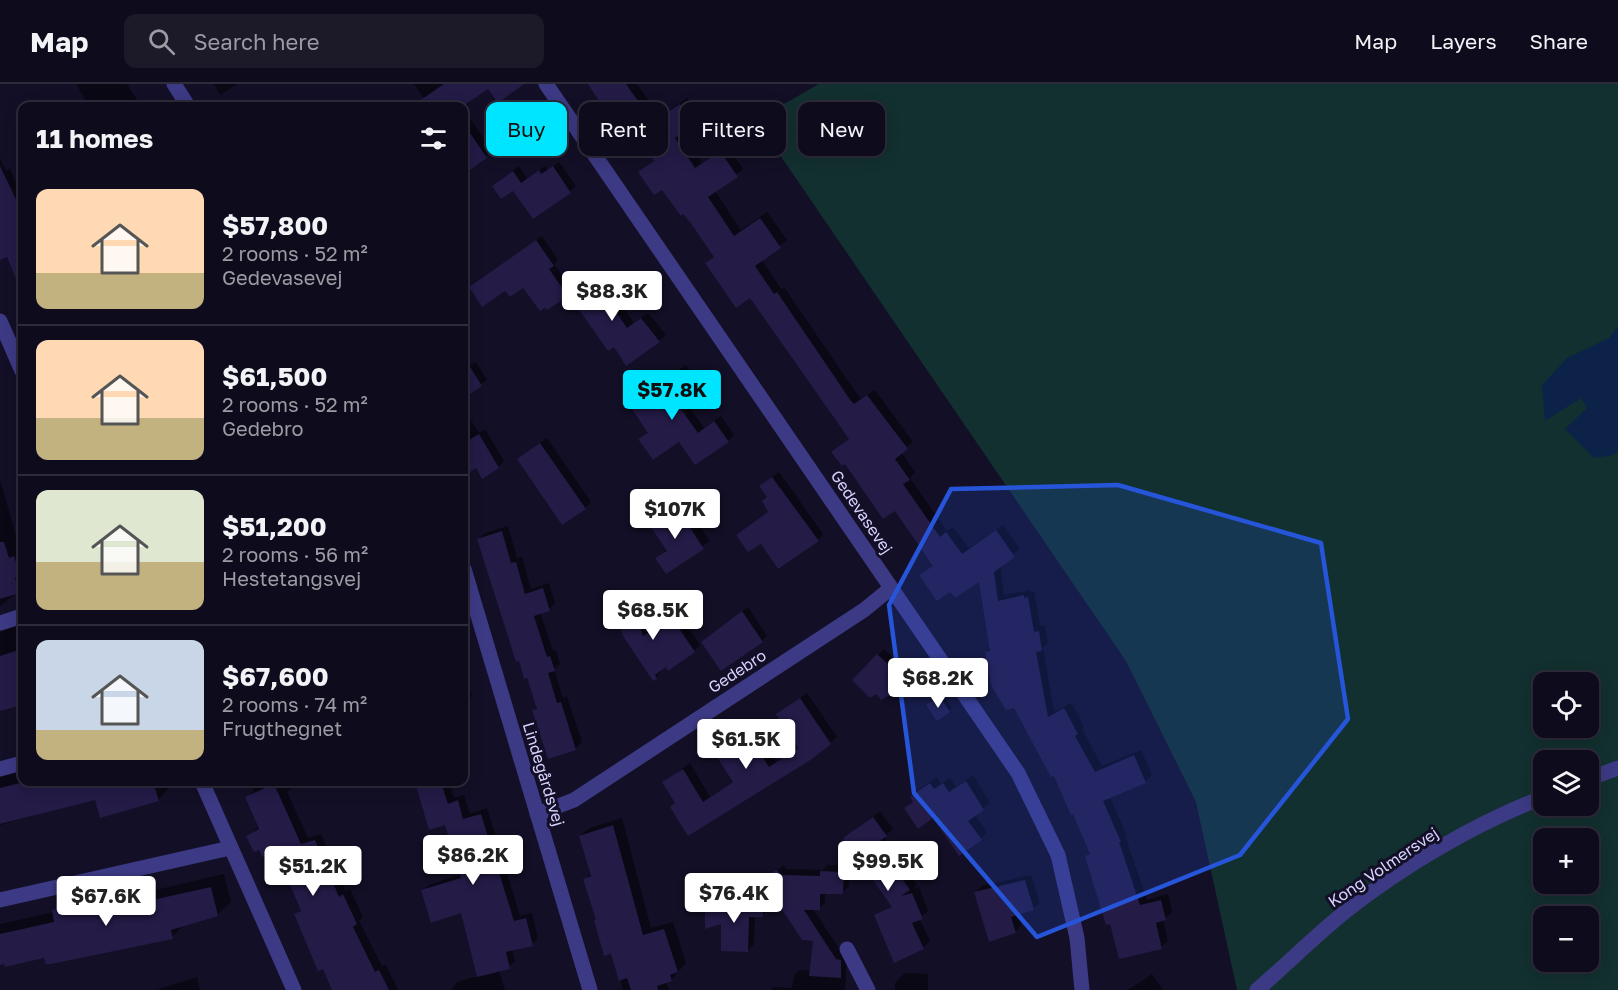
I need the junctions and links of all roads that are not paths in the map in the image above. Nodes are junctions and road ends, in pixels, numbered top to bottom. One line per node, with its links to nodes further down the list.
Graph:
1 (174, 84): 3 (street)
2 (546, 84): 7 (street, Gedevasevej)
3 (185, 102)
4 (0, 321): 5 (street)
5 (18, 362)
6 (468, 582): 16 (street, Lindegårdsvej)
7 (891, 588): 16 (street, Gedebro); 24 (street, Gedevasevej)
8 (18, 617): 9 (street)
9 (0, 623)
10 (18, 764): 12 (street)
11 (1618, 768): 13 (street)
12 (0, 769)
13 (1599, 775)
14 (204, 786): 17 (street)
15 (1533, 801): 25 (street, Kong Volmersvej)
16 (537, 814): 22 (street, Lindegårdsvej)
17 (230, 848): 18 (street); 20 (street)
18 (0, 900)
19 (847, 950): 23 (street)
20 (293, 988): 21 (street)
21 (276, 990)
22 (590, 990)
23 (868, 990)
24 (1082, 990)
25 (1257, 990)

